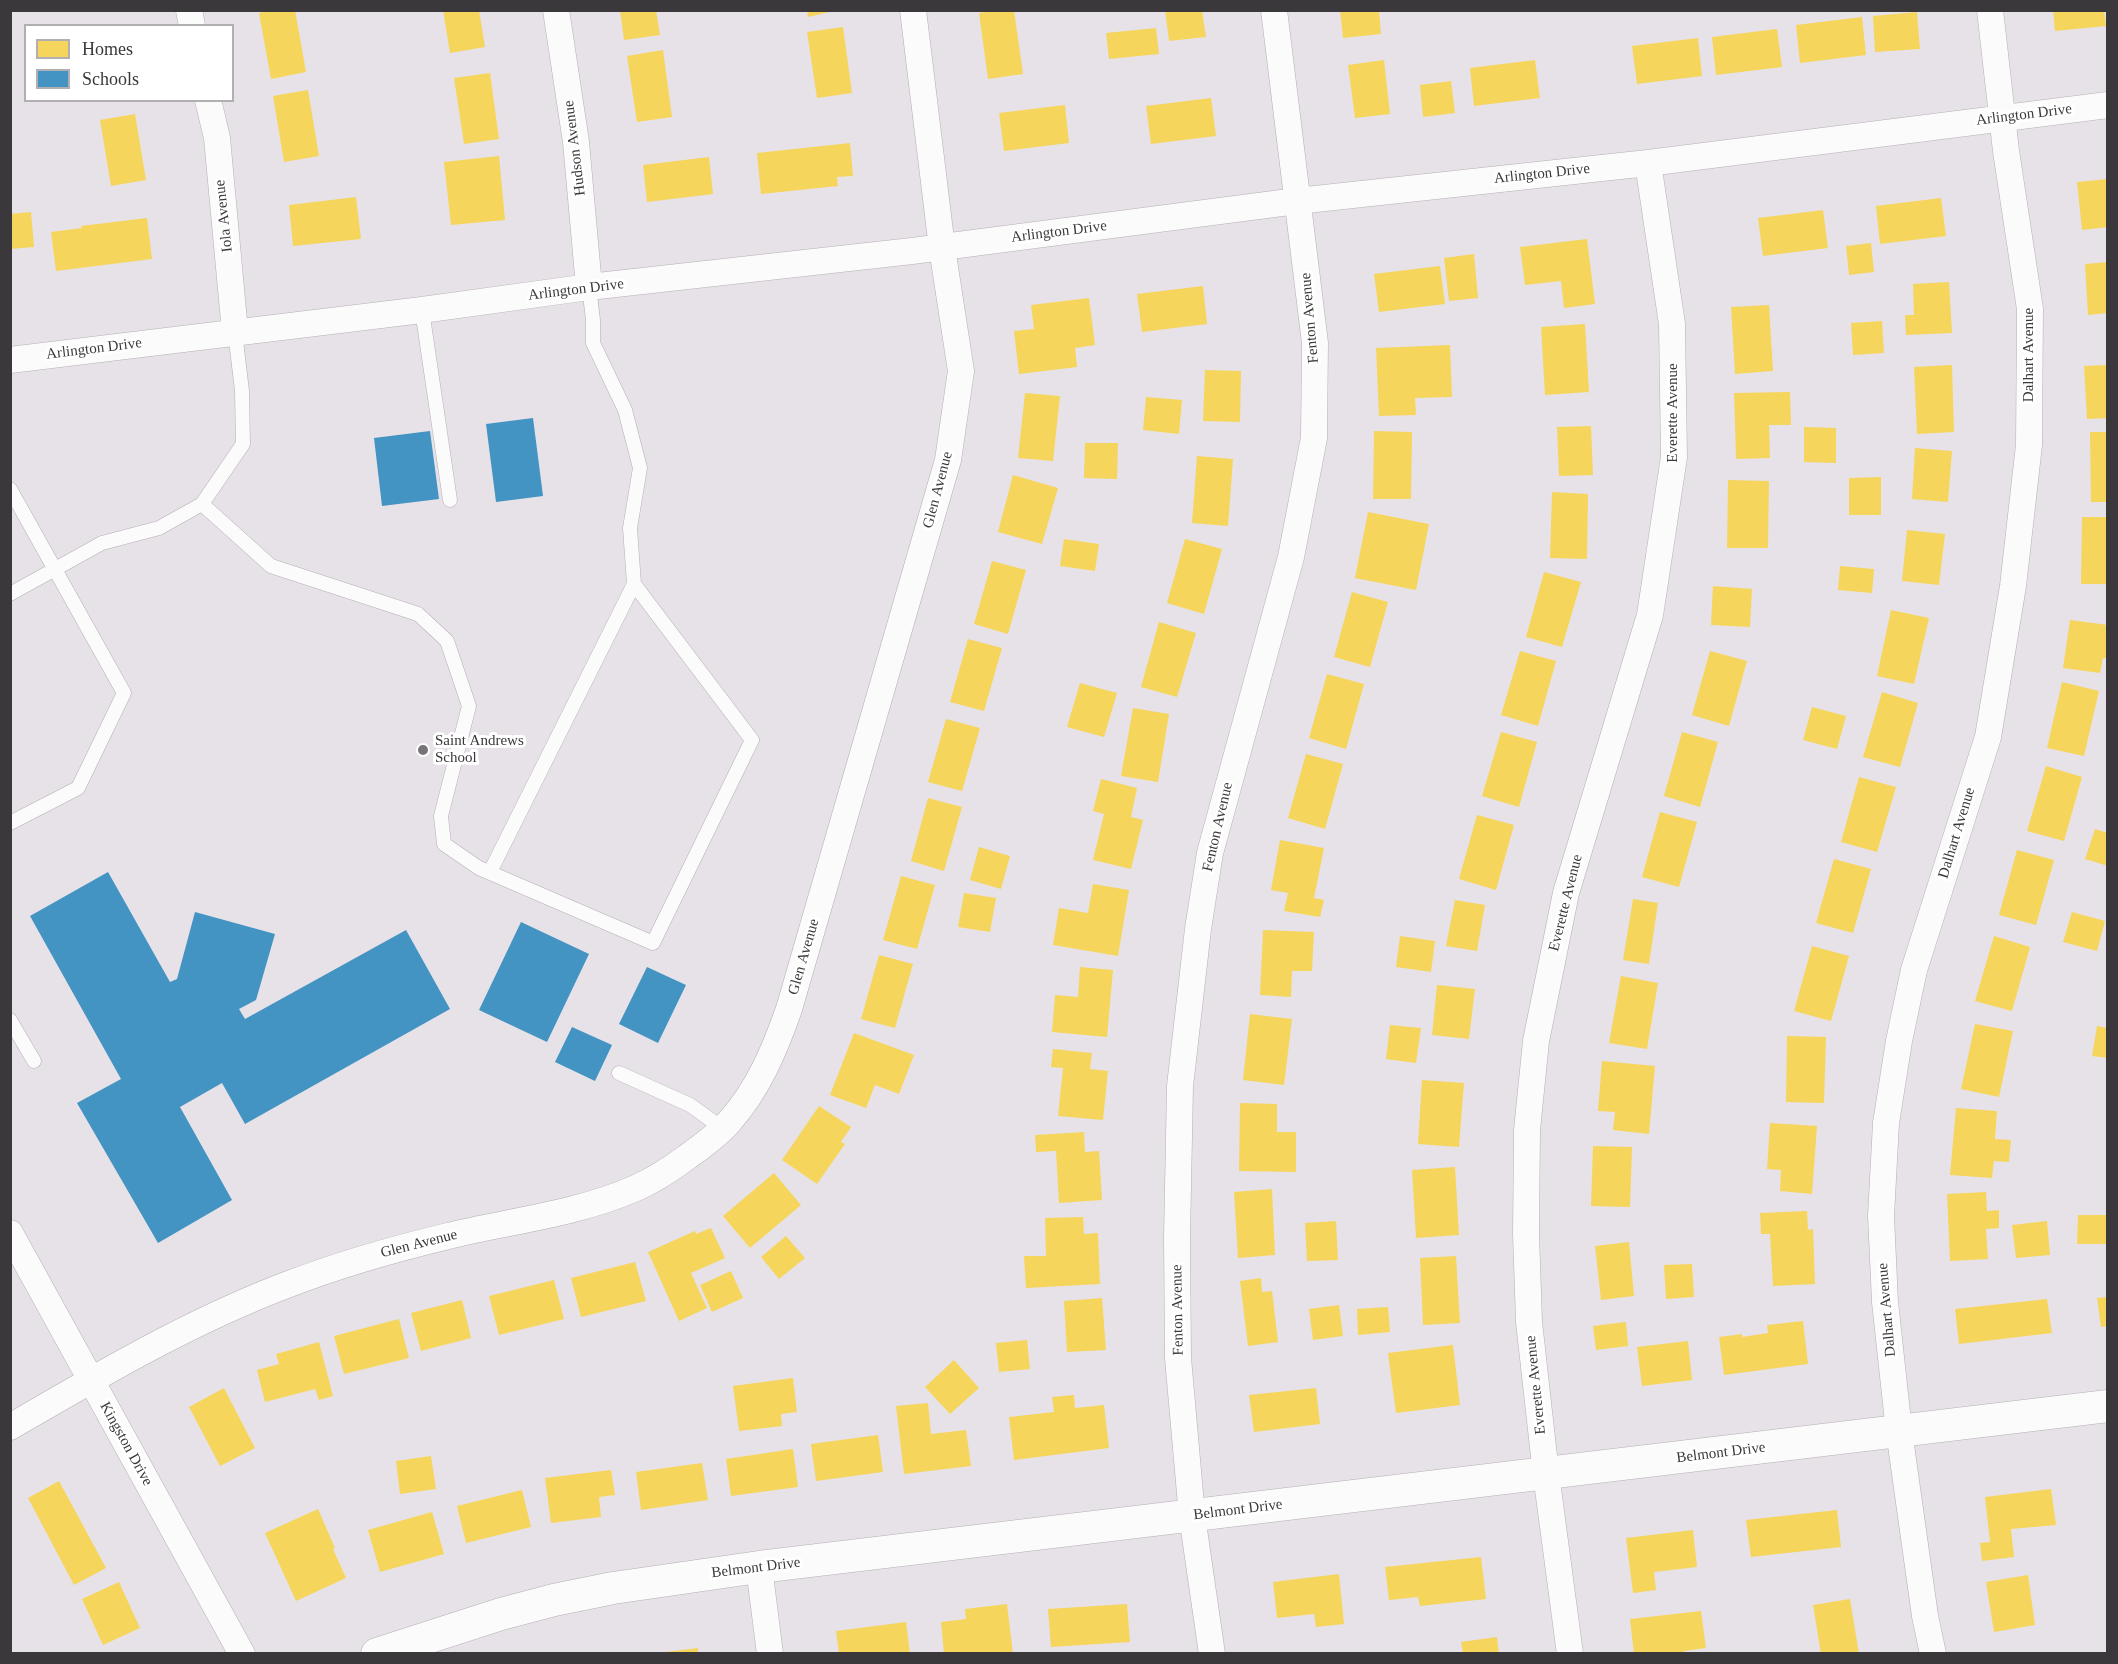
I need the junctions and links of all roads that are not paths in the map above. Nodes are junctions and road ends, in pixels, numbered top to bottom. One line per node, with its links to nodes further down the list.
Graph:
1 (556, 10): 11 (street, Hudson Avenue)
2 (913, 10): 10 (street, Glen Avenue)
3 (1274, 10): 9 (street, Fenton Avenue)
4 (1990, 10): 7 (street, Dalhart Avenue)
5 (208, 102): 13 (street, Iola Avenue)
6 (2108, 105): 7 (street, Arlington Drive)
7 (2002, 118): 8 (street, Arlington Drive); 31 (street, Dalhart Avenue)
8 (1648, 163): 9 (street, Arlington Drive); 32 (street, Everette Avenue)
9 (1297, 201): 10 (street, Arlington Drive); 33 (street, Fenton Avenue)
10 (942, 248): 11 (street, Arlington Drive); 26 (street, Glen Avenue)
11 (589, 287): 12 (street, Arlington Drive); 19 (lane)
12 (422, 310): 13 (street, Arlington Drive); 16 (lane)
13 (236, 332): 14 (street, Arlington Drive); 17 (lane)
14 (10, 360)
15 (10, 489): 18 (lane)
16 (450, 500)
17 (202, 504): 18 (lane); 22 (lane)
18 (54, 570): 20 (lane); 21 (lane)
19 (634, 584): 22 (lane); 22 (lane)
20 (10, 594)
21 (10, 823)
22 (490, 872)
23 (10, 1020): 24 (lane)
24 (34, 1061)
25 (619, 1073): 26 (lane)
26 (722, 1128): 28 (street, Glen Avenue)
27 (10, 1233): 28 (street, Kingston Drive)
28 (90, 1381): 30 (street, Glen Avenue); 35 (street, Kingston Drive)
29 (2108, 1406): 31 (street, Belmont Drive)
30 (10, 1427)
31 (1899, 1431): 32 (street, Belmont Drive); 40 (street, Dalhart Avenue)
32 (1546, 1474): 33 (street, Belmont Drive); 39 (street, Everette Avenue)
33 (1192, 1516): 34 (street, Belmont Drive); 38 (street, Fenton Avenue)
34 (759, 1567): 36 (street, Belmont Drive); 37 (street)
35 (242, 1653)
36 (377, 1653)
37 (770, 1653)
38 (1212, 1653)
39 (1570, 1653)
40 (1933, 1653)

